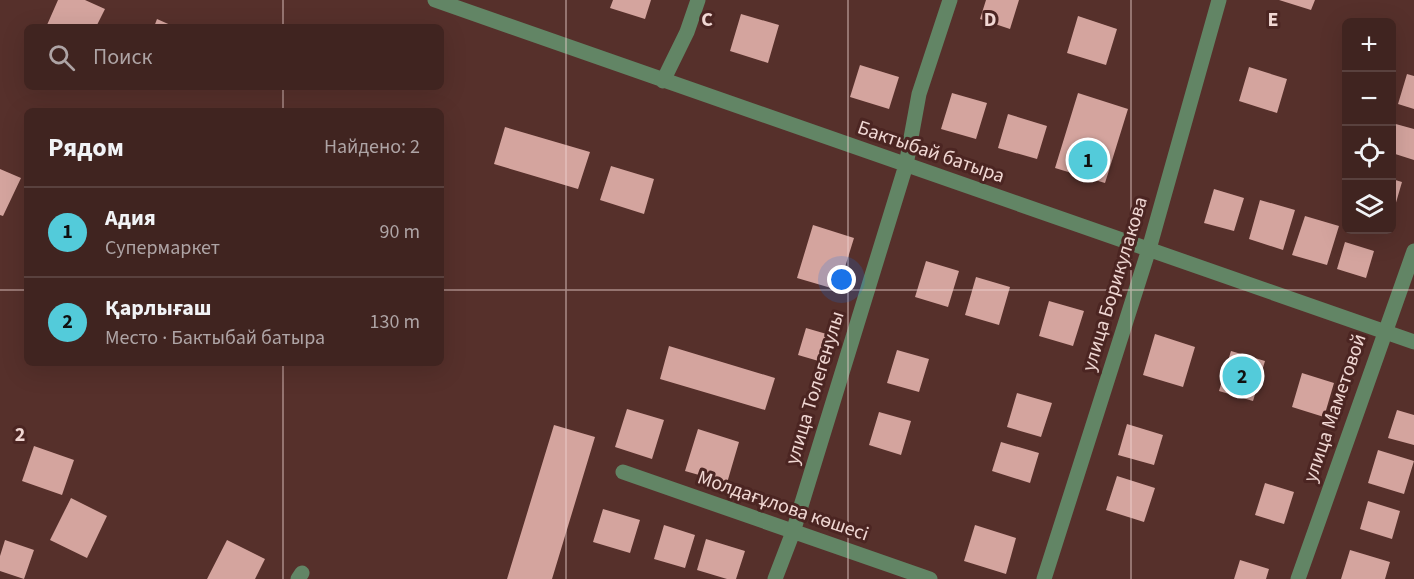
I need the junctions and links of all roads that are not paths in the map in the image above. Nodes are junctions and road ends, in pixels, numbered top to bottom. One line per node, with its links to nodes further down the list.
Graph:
1 (435, 0): 5 (street, Бактыбай батыра)
2 (698, 0): 5 (street)
3 (950, 0): 6 (street, улица Толегенулы)
4 (1220, 0): 7 (street, улица Борикулакова)
5 (663, 81): 6 (street, Бактыбай батыра)
6 (906, 165): 7 (street, Бактыбай батыра); 12 (street, улица Толегенулы)
7 (1149, 249): 9 (street, Бактыбай батыра); 15 (street, улица Борикулакова)
8 (1414, 251): 9 (street, улица Маметовой)
9 (1384, 332): 10 (street, Бактыбай батыра); 16 (street, улица Маметовой)
10 (1414, 342)
11 (623, 472): 12 (street, Молдағұлова көшесі)
12 (793, 532): 13 (street, улица Толегенулы); 14 (street, Молдағұлова көшесі)
13 (775, 579)
14 (930, 579)
15 (1044, 579)
16 (1298, 579)

